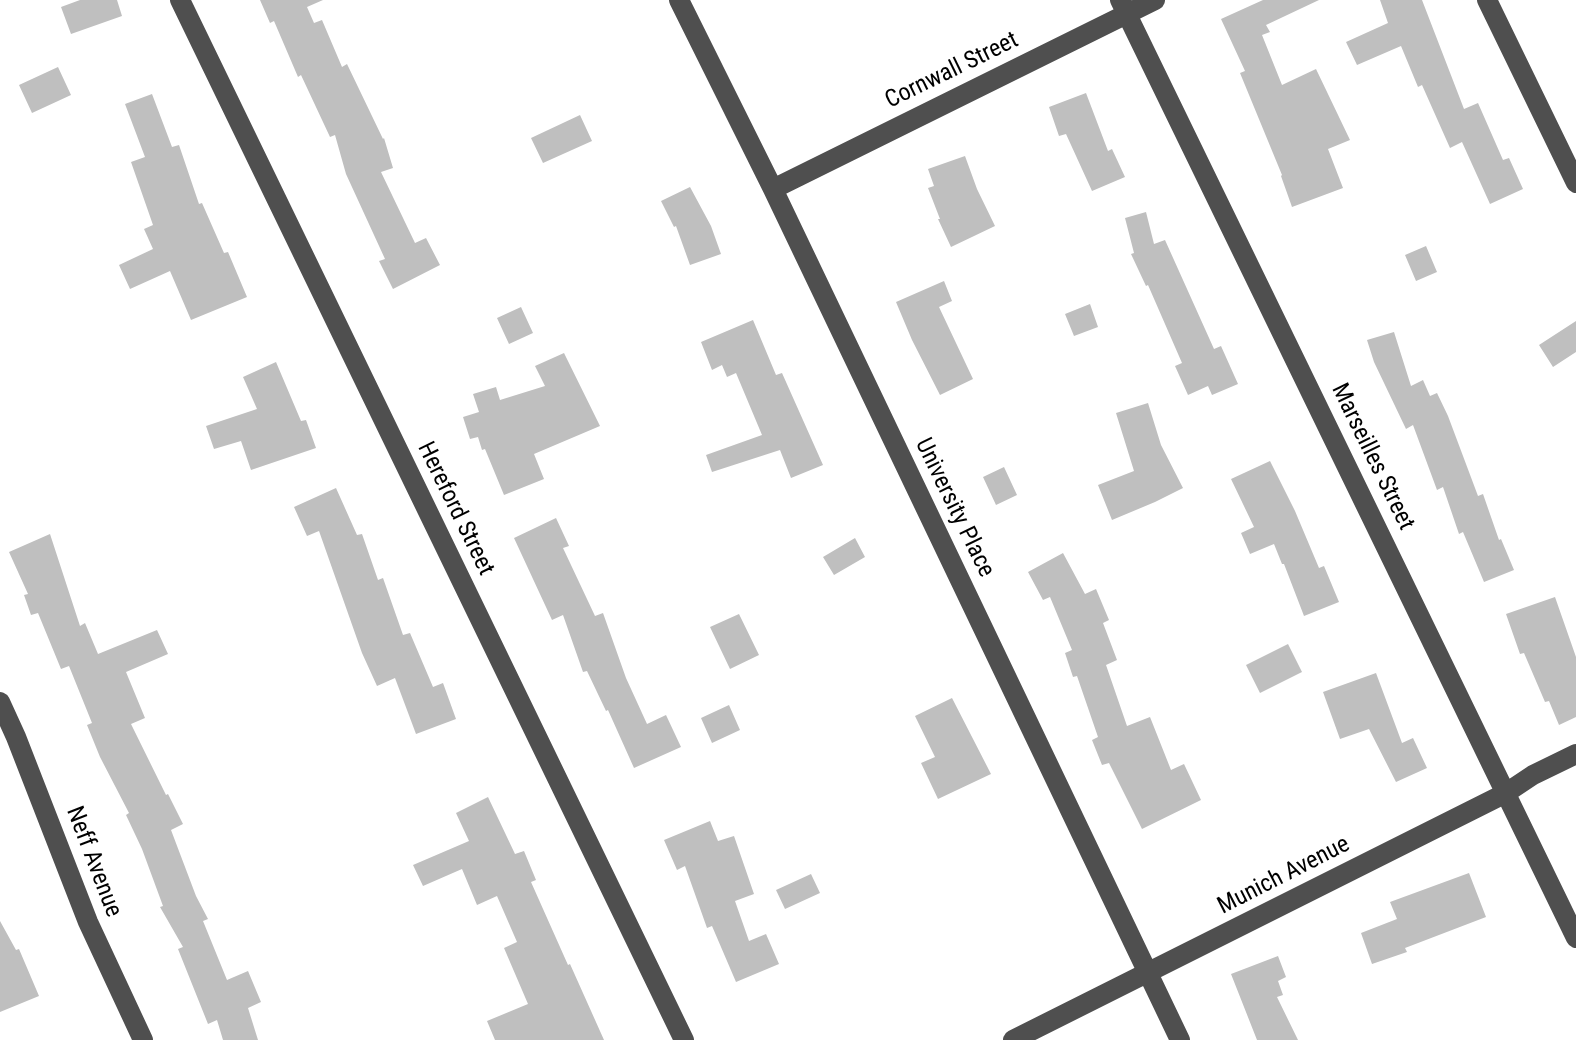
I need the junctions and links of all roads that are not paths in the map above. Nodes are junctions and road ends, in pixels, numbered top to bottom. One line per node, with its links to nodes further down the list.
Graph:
1 (180, 0): 14 (street, Hereford Street)
2 (679, 0): 7 (street, University Place)
3 (1155, 0): 5 (street, Cornwall Street)
4 (1487, 0): 6 (street)
5 (1123, 7): 7 (street, Cornwall Street); 10 (street, Marseilles Street)
6 (1576, 183)
7 (773, 189): 12 (street, University Place)
8 (0, 702): 13 (street, Neff Avenue)
9 (1576, 754): 10 (street, Munich Avenue)
10 (1506, 793): 11 (street, Marseilles Street); 12 (street, Munich Avenue)
11 (1576, 938)
12 (1148, 973): 15 (street, Munich Avenue); 16 (street, University Place)
13 (143, 1040)
14 (684, 1040)
15 (1013, 1040)
16 (1180, 1040)

